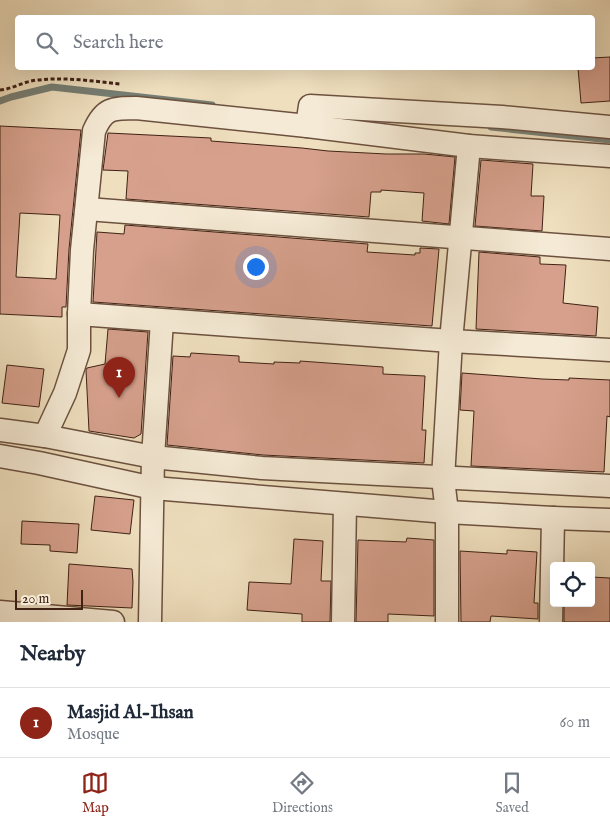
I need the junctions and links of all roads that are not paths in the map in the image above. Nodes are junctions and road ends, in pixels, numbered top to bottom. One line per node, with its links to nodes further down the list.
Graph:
1 (307, 120): 2 (street); 3 (street); 5 (street)
2 (610, 127)
3 (469, 146): 4 (street); 6 (street)
4 (610, 156)
5 (87, 209): 6 (street); 8 (street)
6 (461, 238): 7 (street); 10 (street)
7 (610, 249)
8 (79, 314): 9 (street); 13 (street)
9 (162, 321): 10 (street); 15 (street)
10 (451, 341): 11 (street); 17 (street)
11 (610, 350)
12 (0, 430): 13 (street)
13 (46, 436): 15 (street)
14 (0, 456): 19 (street)
15 (153, 457): 16 (street); 19 (street)
16 (262, 468): 17 (street); 20 (street)
17 (444, 479): 18 (street); 22 (street)
18 (610, 486)
19 (153, 488): 20 (street); 28 (street)
20 (259, 496): 21 (street)
21 (345, 504): 22 (street); 29 (street)
22 (447, 512): 23 (street); 30 (street)
23 (553, 518): 24 (street); 31 (street)
24 (610, 520)
25 (0, 612): 26 (street)
26 (43, 619): 27 (street)
27 (113, 622)
28 (150, 622)
29 (343, 622)
30 (446, 622)
31 (551, 622)

